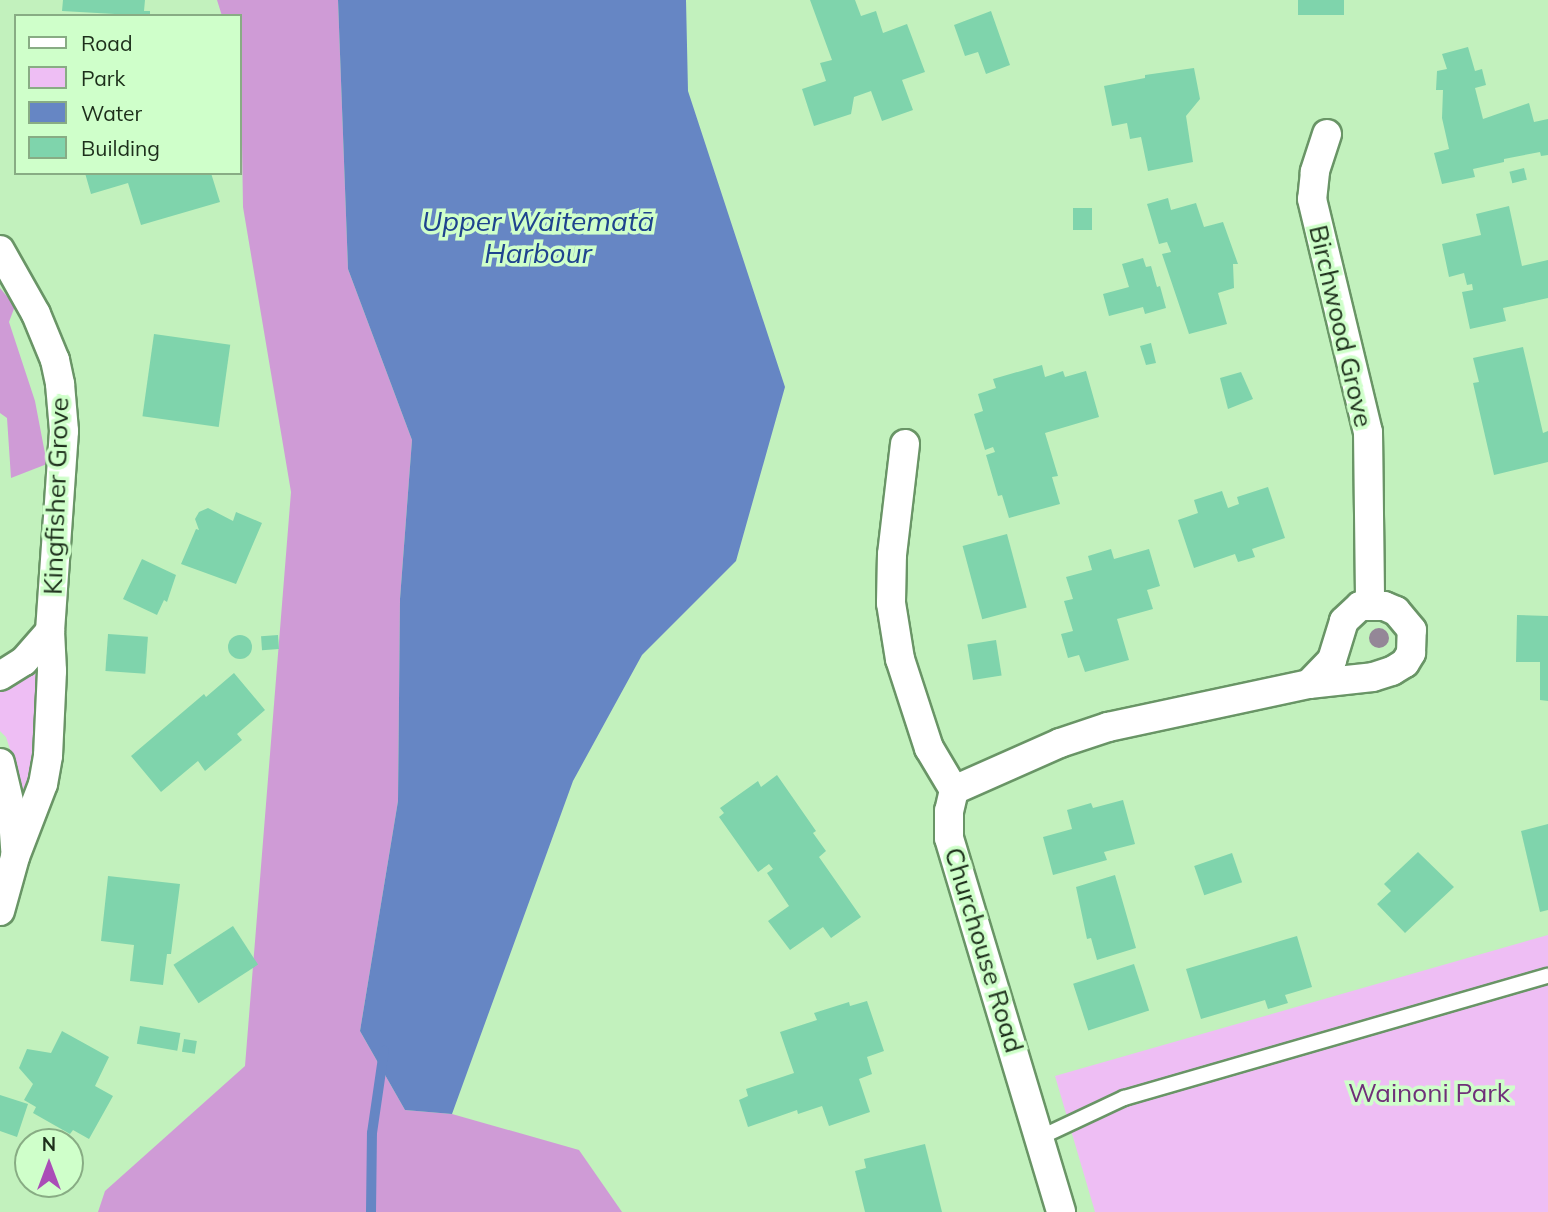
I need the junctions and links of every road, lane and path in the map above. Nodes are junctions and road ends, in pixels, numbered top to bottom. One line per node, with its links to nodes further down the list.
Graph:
1 (1327, 134): 4 (street, Birchwood Grove)
2 (0, 250): 5 (street, Kingfisher Grove)
3 (905, 443): 9 (street)
4 (1370, 604): 7 (street); 7 (street)
5 (50, 631): 6 (street, Kingfisher Grove); 10 (street, Kingfisher Grove)
6 (0, 676)
7 (1309, 684): 9 (street)
8 (0, 763): 10 (street, Kingfisher Grove)
9 (954, 790): 13 (street, Churchouse Road)
10 (15, 857): 11 (street, Kingfisher Grove)
11 (0, 911)
12 (1548, 976): 13 (lane)
13 (1041, 1137): 14 (street, Churchouse Road)
14 (1062, 1212)

